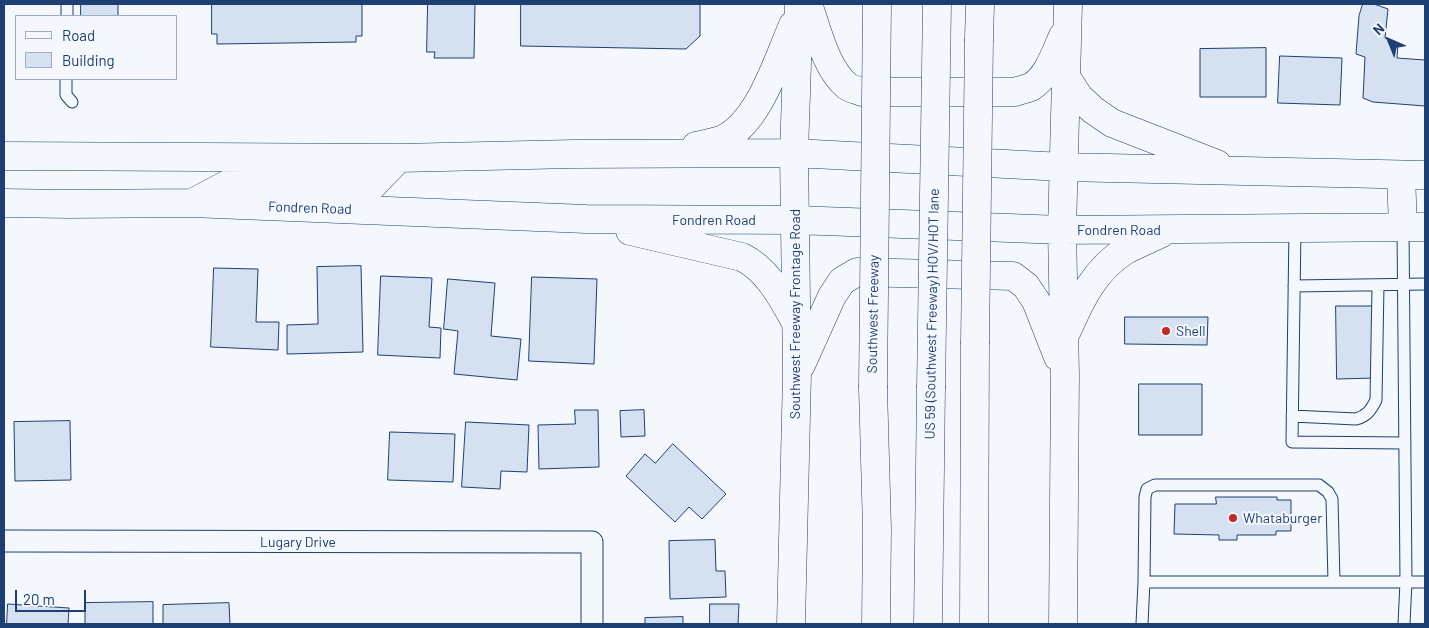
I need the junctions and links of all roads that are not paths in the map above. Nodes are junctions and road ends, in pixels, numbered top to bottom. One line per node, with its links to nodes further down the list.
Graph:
1 (876, 4): 42 (main road, Southwest Freeway, bridge)
2 (937, 4): 43 (main road, US 59 (Southwest Freeway) HOV/HOT lane, bridge)
3 (980, 4): 34 (main road, bridge)
4 (802, 6): 5 (main road); 9 (main road, Southwest Freeway Frontage Road); 10 (main road)
5 (1068, 14): 6 (main road)
6 (1066, 76): 13 (main road); 14 (main road)
7 (66, 80): 8 (lane)
8 (72, 102)
9 (794, 153): 10 (main road); 13 (main road); 19 (main road, Southwest Freeway Frontage Road)
10 (670, 154): 12 (main road)
11 (4, 156): 12 (main road)
12 (399, 158): 17 (main road)
13 (1063, 167): 14 (main road); 23 (main road)
14 (1234, 171): 15 (main road)
15 (1413, 175): 20 (main road)
16 (4, 203): 17 (main road, Fondren Road)
17 (191, 203): 18 (main road, Fondren Road)
18 (572, 218): 19 (main road, Fondren Road); 28 (main road)
19 (796, 220): 23 (main road, Fondren Road); 28 (main road, Southwest Freeway Frontage Road)
20 (1414, 227): 21 (main road, Fondren Road); 26 (lane)
21 (1295, 228): 22 (main road, Fondren Road); 27 (lane)
22 (1171, 229): 23 (main road, Fondren Road); 29 (main road)
23 (1062, 230): 29 (main road)
24 (1425, 284): 26 (lane)
25 (1378, 285): 26 (lane); 27 (lane); 32 (lane)
26 (1403, 285): 33 (lane)
27 (1294, 286): 32 (lane)
28 (796, 324): 30 (main road, Southwest Freeway Frontage Road)
29 (1064, 337): 31 (main road)
30 (797, 374): 31 (main road); 41 (main road, Southwest Freeway Frontage Road)
31 (1065, 375): 46 (main road)
32 (1292, 416): 33 (lane)
33 (1405, 443): 38 (lane)
34 (976, 485): 44 (main road); 45 (main road)
35 (4, 541): 40 (street, Lugary Drive)
36 (1144, 582): 37 (lane); 37 (lane); 47 (lane)
37 (1334, 582): 38 (lane)
38 (1406, 582): 39 (lane); 48 (lane)
39 (1425, 582)
40 (592, 624)
41 (791, 624)
42 (876, 624)
43 (928, 624)
44 (974, 624)
45 (994, 624)
46 (1063, 624)
47 (1142, 624)
48 (1404, 624)

